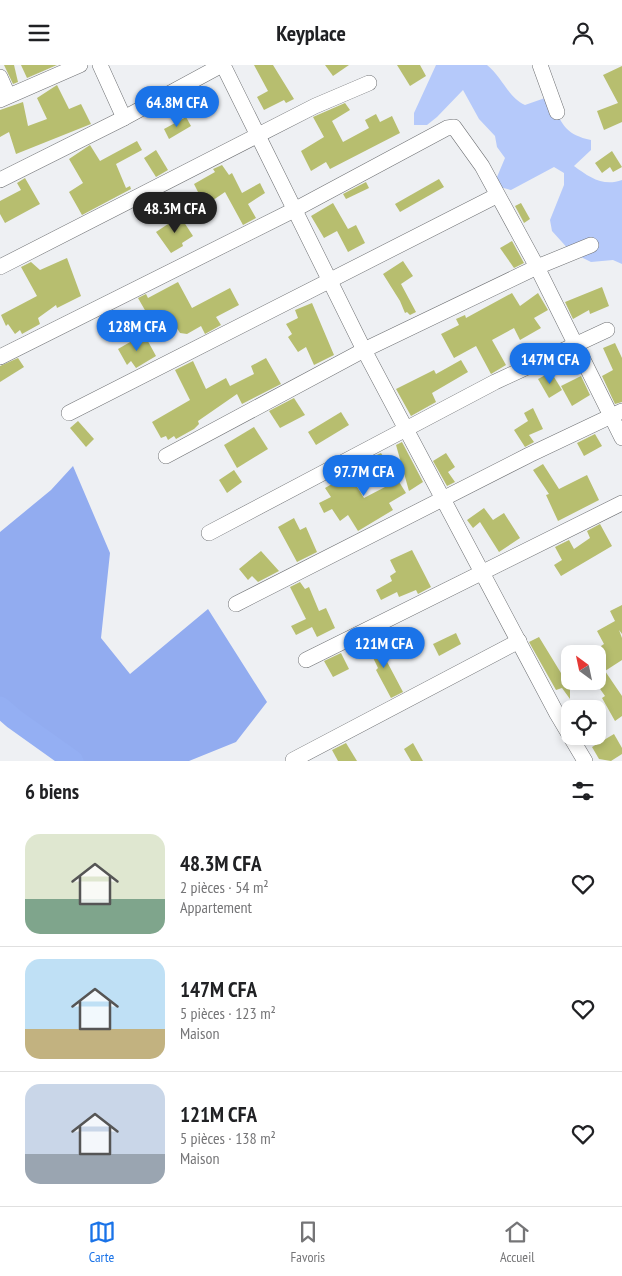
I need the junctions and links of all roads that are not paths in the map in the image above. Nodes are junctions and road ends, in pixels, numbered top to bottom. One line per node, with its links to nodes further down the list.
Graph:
1 (80, 65): 7 (street)
2 (100, 65): 9 (street)
3 (223, 65): 9 (street); 10 (street)
4 (540, 65): 8 (street)
5 (0, 77): 7 (street)
6 (369, 83): 10 (street)
7 (4, 98)
8 (557, 112)
9 (124, 119): 11 (street)
10 (257, 135): 13 (street); 15 (street)
11 (0, 180)
12 (496, 196): 13 (street); 16 (street); 17 (street)
13 (294, 210): 17 (street); 21 (street)
14 (591, 245): 16 (street)
15 (0, 267)
16 (537, 267): 19 (street); 20 (street)
17 (329, 281): 20 (street); 22 (street)
18 (608, 330): 19 (street)
19 (575, 345): 23 (street); 24 (street)
20 (364, 351): 24 (street); 26 (street)
21 (0, 357)
22 (69, 413)
23 (616, 413): 25 (street); 27 (street)
24 (406, 429): 27 (street); 29 (street)
25 (622, 437)
26 (166, 456)
27 (443, 500): 30 (street); 31 (street)
28 (622, 503): 30 (street)
29 (210, 533)
30 (481, 571): 32 (street); 33 (street)
31 (236, 604)
32 (519, 641): 34 (street); 35 (street)
33 (306, 660)
34 (293, 760)
35 (585, 761)

